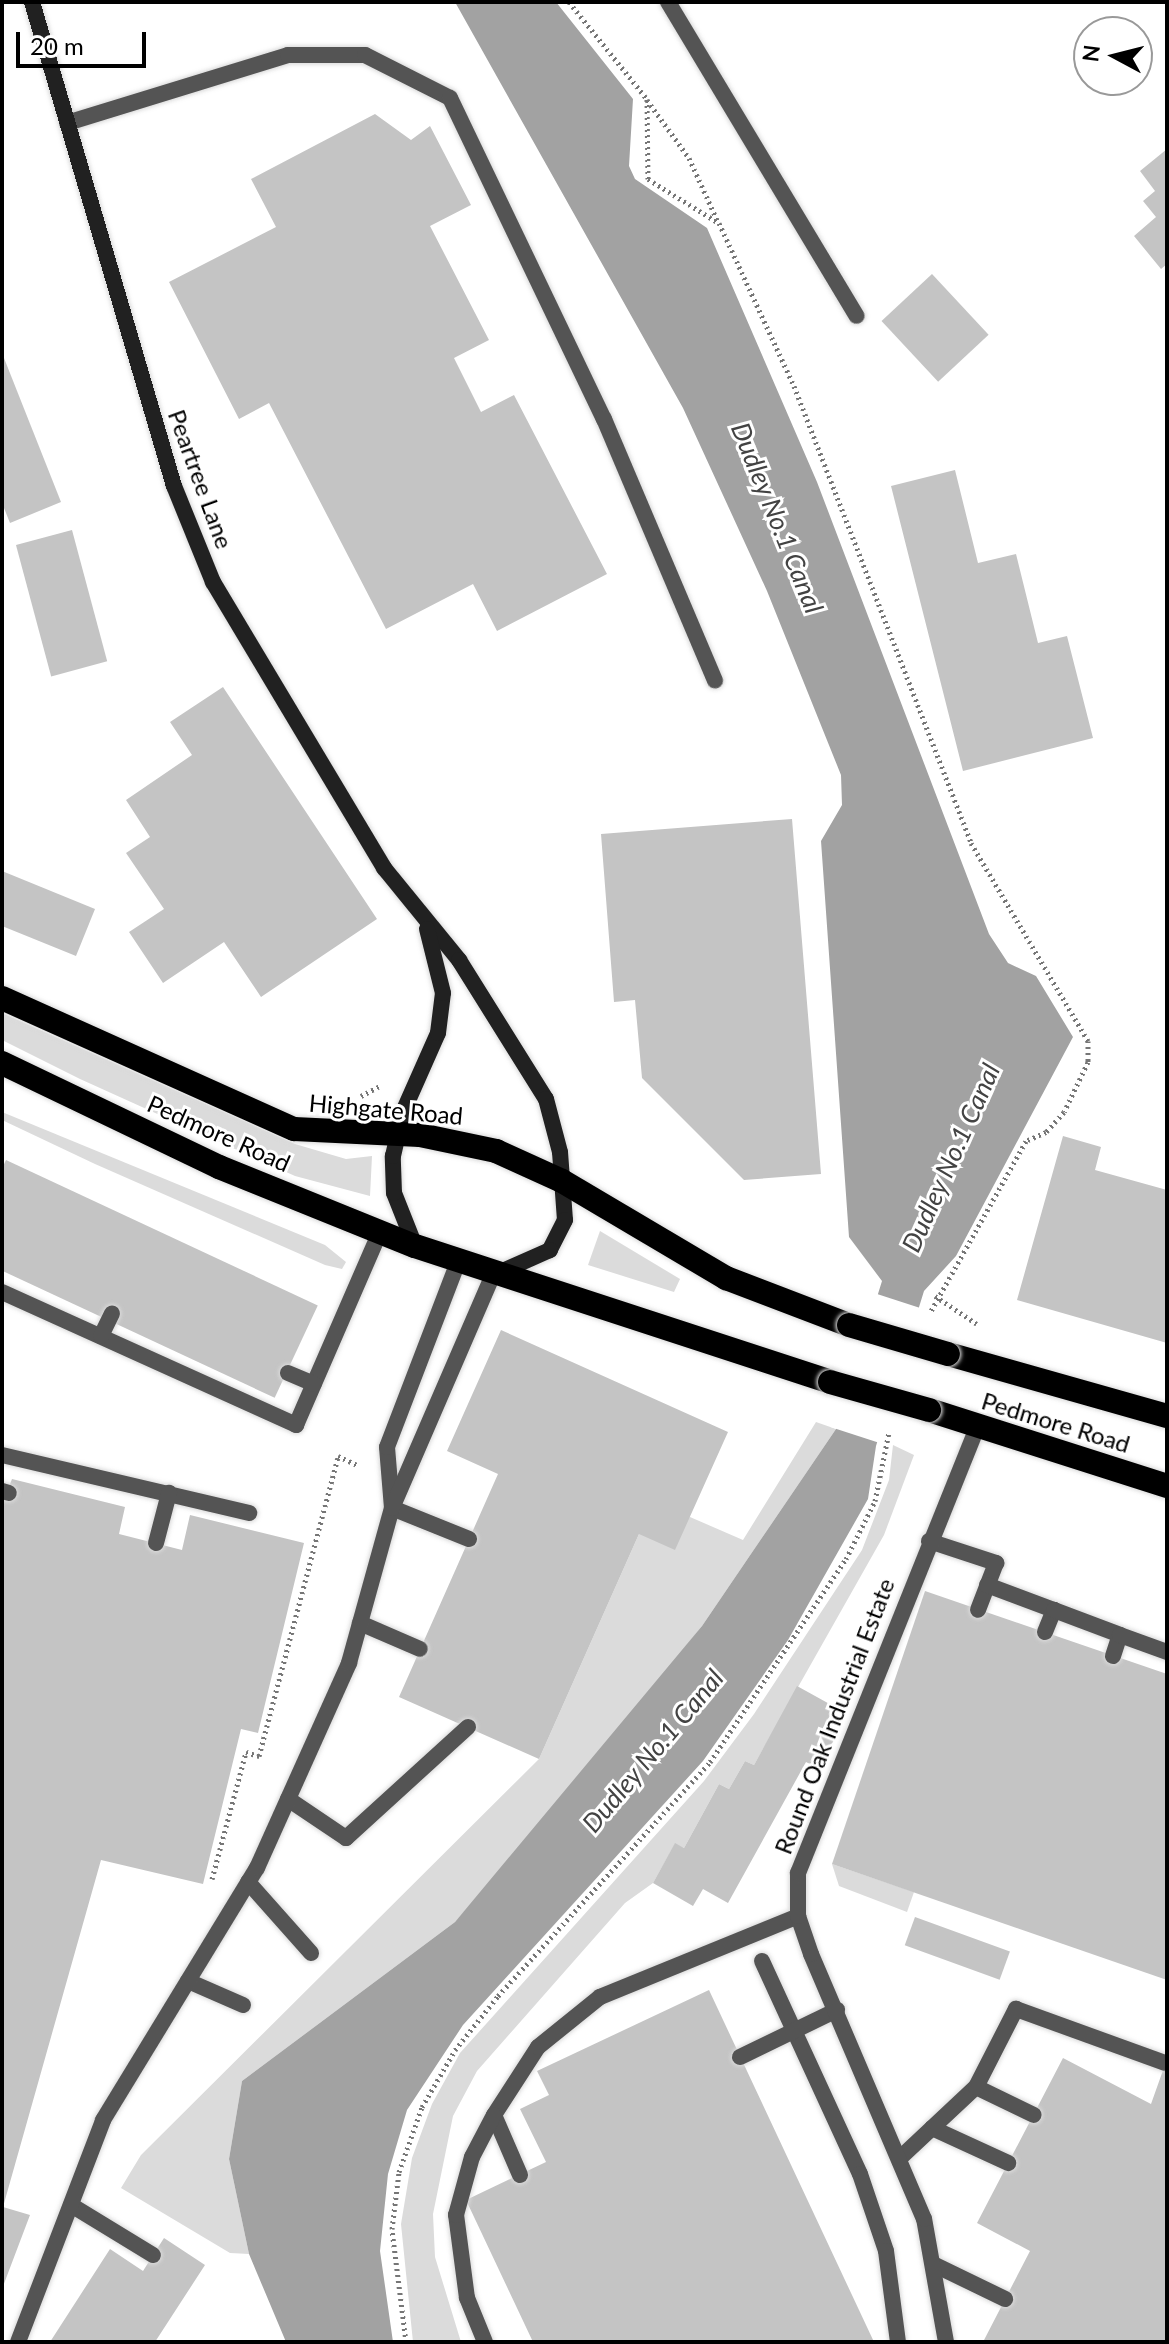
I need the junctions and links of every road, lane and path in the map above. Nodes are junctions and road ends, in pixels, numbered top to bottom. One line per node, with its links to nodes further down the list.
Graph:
1 (32, 2): 5 (street, Peartree Lane)
2 (569, 2): 4 (path)
3 (668, 2): 7 (street)
4 (647, 99): 6 (path); 6 (path)
5 (67, 123): 8 (street); 9 (street, Peartree Lane)
6 (719, 223): 20 (path)
7 (857, 316)
8 (715, 680)
9 (427, 927): 13 (street, Peartree Lane); 14 (street, Peartree Lane)
10 (2, 998): 12 (highway, Pedmore Road)
11 (2, 1063): 15 (highway, Pedmore Road)
12 (294, 1129): 13 (highway, Highgate Road)
13 (396, 1136): 14 (highway, Highgate Road); 16 (street)
14 (562, 1181): 18 (street, Peartree Lane); 27 (highway, Pedmore Road, bridge)
15 (380, 1232): 16 (highway, Pedmore Road); 26 (street)
16 (415, 1246): 17 (highway)
17 (458, 1262): 18 (highway); 31 (street)
18 (493, 1275): 29 (highway, Pedmore Road, bridge); 34 (street)
19 (2, 1292): 24 (street)
20 (935, 1296): 22 (path); 23 (path)
21 (112, 1313): 24 (street)
22 (926, 1323)
23 (973, 1323)
24 (101, 1336): 26 (street)
25 (288, 1373): 26 (street)
26 (314, 1384)
27 (1167, 1416)
28 (893, 1420): 73 (path)
29 (977, 1428): 32 (highway, Pedmore Road); 37 (street, Round Oak Industrial Estate)
30 (2, 1455): 33 (street)
31 (385, 1477): 34 (street); 51 (path)
32 (1167, 1486)
33 (169, 1493): 35 (street); 38 (street)
34 (392, 1508): 36 (street); 42 (street)
35 (249, 1513)
36 (469, 1539)
37 (929, 1541): 39 (street); 52 (street, Round Oak Industrial Estate)
38 (156, 1543)
39 (987, 1585): 40 (street); 41 (street)
40 (978, 1610)
41 (1054, 1610): 43 (street); 44 (street)
42 (360, 1623): 45 (street); 49 (street)
43 (1045, 1632)
44 (1120, 1635): 46 (street); 47 (street)
45 (420, 1649)
46 (1167, 1652)
47 (1113, 1656)
48 (468, 1727): 49 (street)
49 (288, 1799): 50 (street)
50 (248, 1882): 53 (street); 55 (street)
51 (208, 1894)
52 (798, 1916): 57 (street, Round Oak Industrial Estate); 62 (street)
53 (311, 1953)
54 (762, 1961): 58 (street)
55 (188, 1981): 56 (street); 68 (street)
56 (243, 2005)
57 (837, 2010): 58 (street); 65 (street, Round Oak Industrial Estate)
58 (794, 2031): 59 (street); 75 (street)
59 (740, 2057)
60 (1165, 2063): 61 (street)
61 (976, 2087): 63 (street); 64 (street)
62 (494, 2115): 67 (street); 74 (street)
63 (1034, 2115)
64 (932, 2128): 65 (street); 66 (street)
65 (900, 2158): 70 (street, Round Oak Industrial Estate)
66 (1008, 2163)
67 (520, 2175)
68 (71, 2205): 69 (street); 72 (street)
69 (153, 2255)
70 (935, 2265): 71 (street); 76 (street, Round Oak Industrial Estate)
71 (1005, 2299)
72 (18, 2342)
73 (406, 2342)
74 (485, 2342)
75 (898, 2342)
76 (946, 2342)

